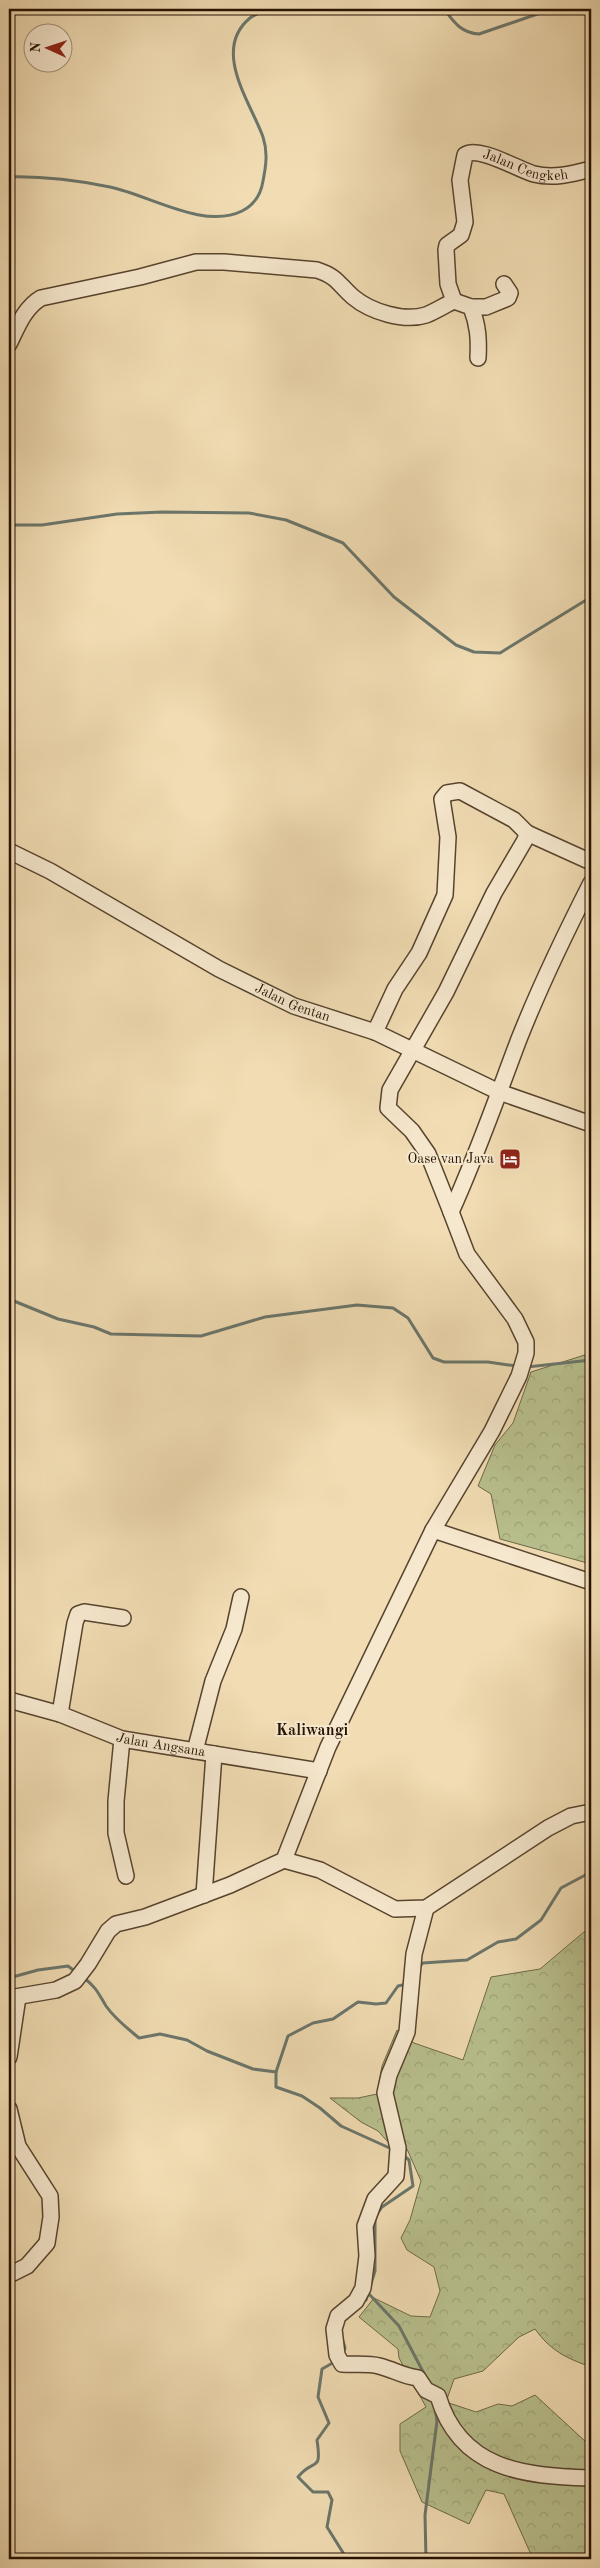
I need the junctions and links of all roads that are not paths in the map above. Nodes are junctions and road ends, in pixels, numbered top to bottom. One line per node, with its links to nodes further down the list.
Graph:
1 (591, 169): 3 (street, Jalan Cengkeh)
2 (504, 284): 4 (street)
3 (454, 301): 4 (street); 5 (street)
4 (471, 307): 6 (street)
5 (9, 344)
6 (478, 358)
7 (527, 833): 9 (street); 11 (street); 12 (street)
8 (9, 851): 11 (street, Jalan Gentan)
9 (591, 862)
10 (591, 883): 13 (street)
11 (375, 1032): 12 (street, Jalan Gentan)
12 (412, 1049): 13 (street, Jalan Gentan); 15 (street)
13 (500, 1092): 14 (street, Jalan Gentan); 15 (street)
14 (591, 1124)
15 (451, 1212): 16 (street)
16 (432, 1530): 17 (street); 25 (street)
17 (591, 1582)
18 (241, 1597): 23 (street)
19 (122, 1618): 21 (street)
20 (9, 1700): 21 (street, Jalan Angsana)
21 (60, 1714): 22 (street, Jalan Angsana)
22 (122, 1739): 23 (street, Jalan Angsana); 28 (street)
23 (195, 1751): 24 (street, Jalan Angsana)
24 (214, 1754): 25 (street, Jalan Angsana); 29 (street)
25 (319, 1771): 27 (street)
26 (591, 1812): 30 (street)
27 (284, 1860): 29 (street); 30 (street)
28 (126, 1876)
29 (204, 1895): 31 (street)
30 (426, 1908): 35 (street)
31 (14, 1998): 32 (street)
32 (9, 2057)
33 (9, 2109): 34 (street)
34 (9, 2275)
35 (591, 2477)

